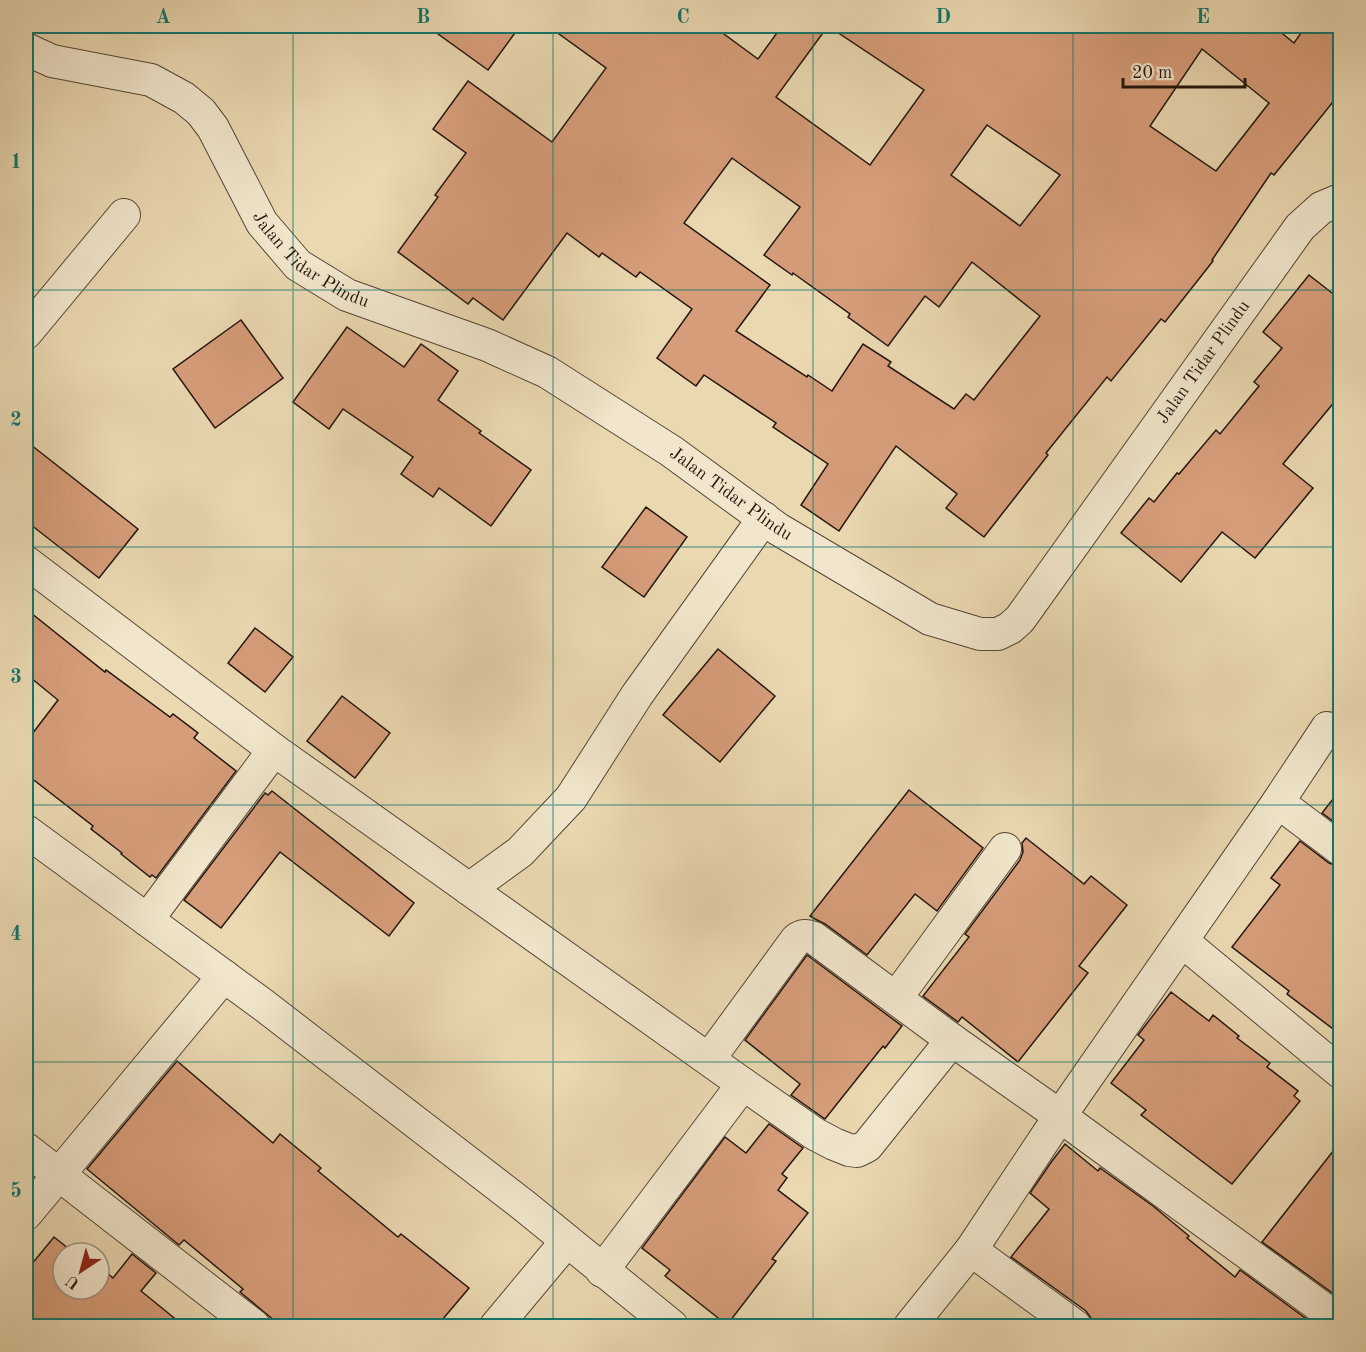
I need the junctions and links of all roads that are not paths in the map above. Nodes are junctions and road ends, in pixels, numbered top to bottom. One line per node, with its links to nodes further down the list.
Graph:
1 (26, 49): 5 (street, Jalan Tidar Plindu)
2 (1341, 200): 5 (street, Jalan Tidar Plindu)
3 (124, 215): 4 (street)
4 (26, 333)
5 (764, 518): 13 (street)
6 (26, 562): 8 (street)
7 (1327, 728): 9 (street)
8 (274, 750): 13 (street); 14 (street)
9 (1278, 802): 12 (street); 15 (street)
10 (26, 831): 14 (street)
11 (1005, 849): 17 (street)
12 (1341, 849)
13 (469, 889): 19 (street)
14 (147, 920): 16 (street)
15 (1182, 941): 20 (street); 22 (street)
16 (224, 976): 24 (street); 26 (street)
17 (896, 998): 18 (street); 19 (street)
18 (952, 1040): 21 (street); 22 (street)
19 (709, 1059): 21 (street)
20 (1341, 1072)
21 (743, 1084): 28 (street)
22 (1060, 1116): 27 (street); 29 (street)
23 (26, 1149): 24 (street)
24 (58, 1175): 25 (street); 30 (street)
25 (26, 1214)
26 (567, 1242): 28 (street); 31 (street)
27 (970, 1250): 33 (street); 34 (street)
28 (602, 1271): 32 (street)
29 (1341, 1321)
30 (254, 1326)
31 (496, 1326)
32 (672, 1326)
33 (910, 1326)
34 (1075, 1326)

